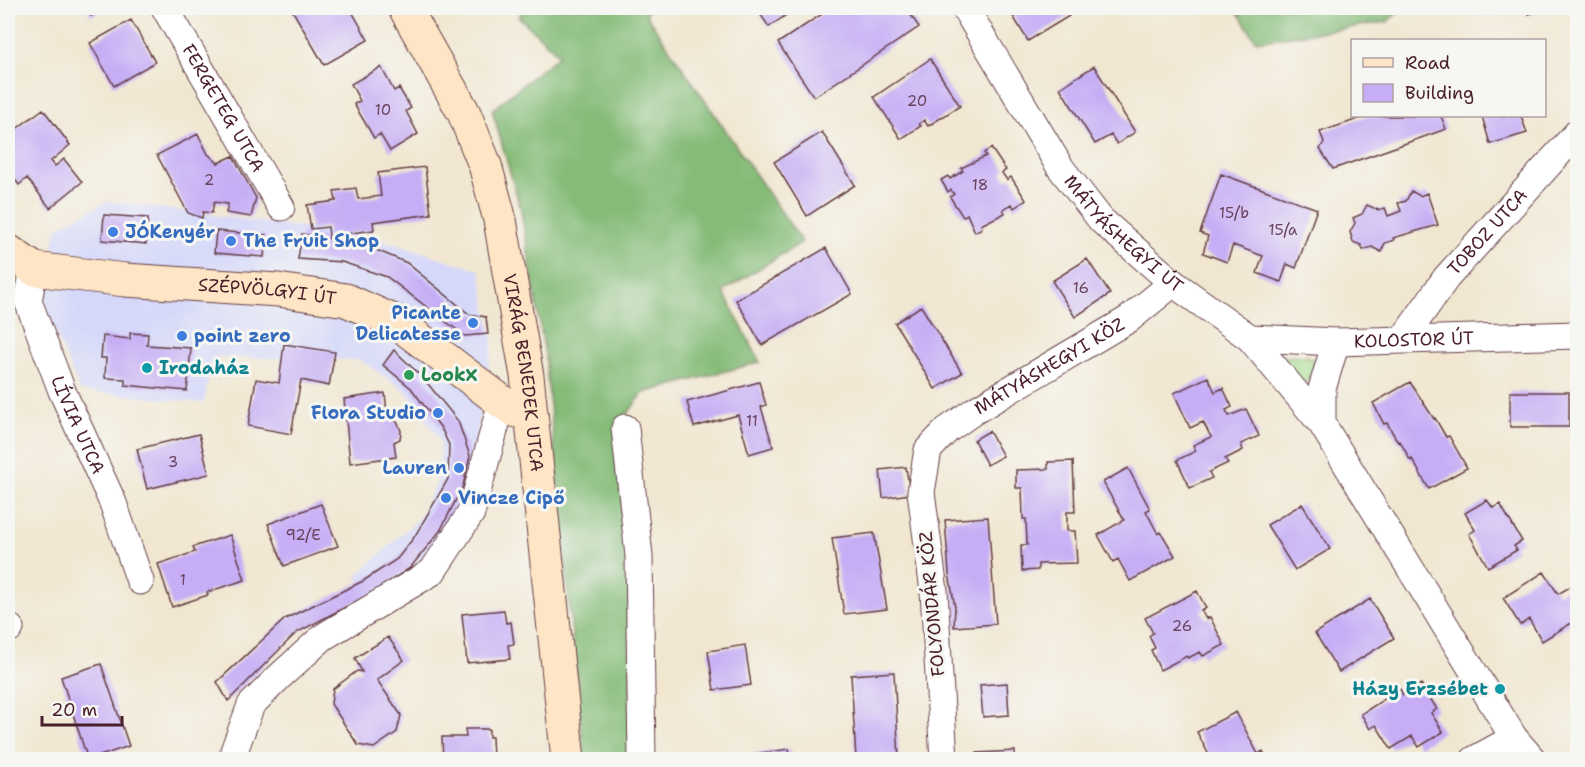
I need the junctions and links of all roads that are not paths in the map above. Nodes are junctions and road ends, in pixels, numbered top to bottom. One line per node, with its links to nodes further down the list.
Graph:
1 (165, 8): 5 (street, FERGETEG UTCA)
2 (405, 8): 12 (street, VIRÁG BENEDEK UTCA)
3 (965, 8): 7 (street, MÁTYÁSHEGYI ÚT)
4 (1578, 132): 10 (street, TOBOZ UTCA)
5 (281, 207)
6 (21, 260): 12 (street, SZÉPVÖLGYI ÚT); 16 (street, LÍVIA UTCA)
7 (1173, 283): 9 (street, MÁTYÁSHEGYI ÚT); 15 (street, MÁTYÁSHEGYI KÖZ)
8 (1578, 335): 10 (street, KOLOSTOR ÚT)
9 (1250, 338): 11 (street, KOLOSTOR ÚT); 13 (street, MÁTYÁSHEGYI ÚT)
10 (1404, 338): 11 (street, KOLOSTOR ÚT)
11 (1336, 342): 13 (street)
12 (517, 408): 18 (street); 19 (street, VIRÁG BENEDEK UTCA)
13 (1322, 424): 17 (street, MÁTYÁSHEGYI ÚT)
14 (625, 428): 20 (street)
15 (928, 450): 21 (street, FOLYONDÁR KÖZ)
16 (140, 581)
17 (1514, 738): 22 (street); 23 (street, MÁTYÁSHEGYI ÚT)
18 (234, 759)
19 (568, 759)
20 (642, 759)
21 (944, 759)
22 (1474, 759)
23 (1533, 759)

